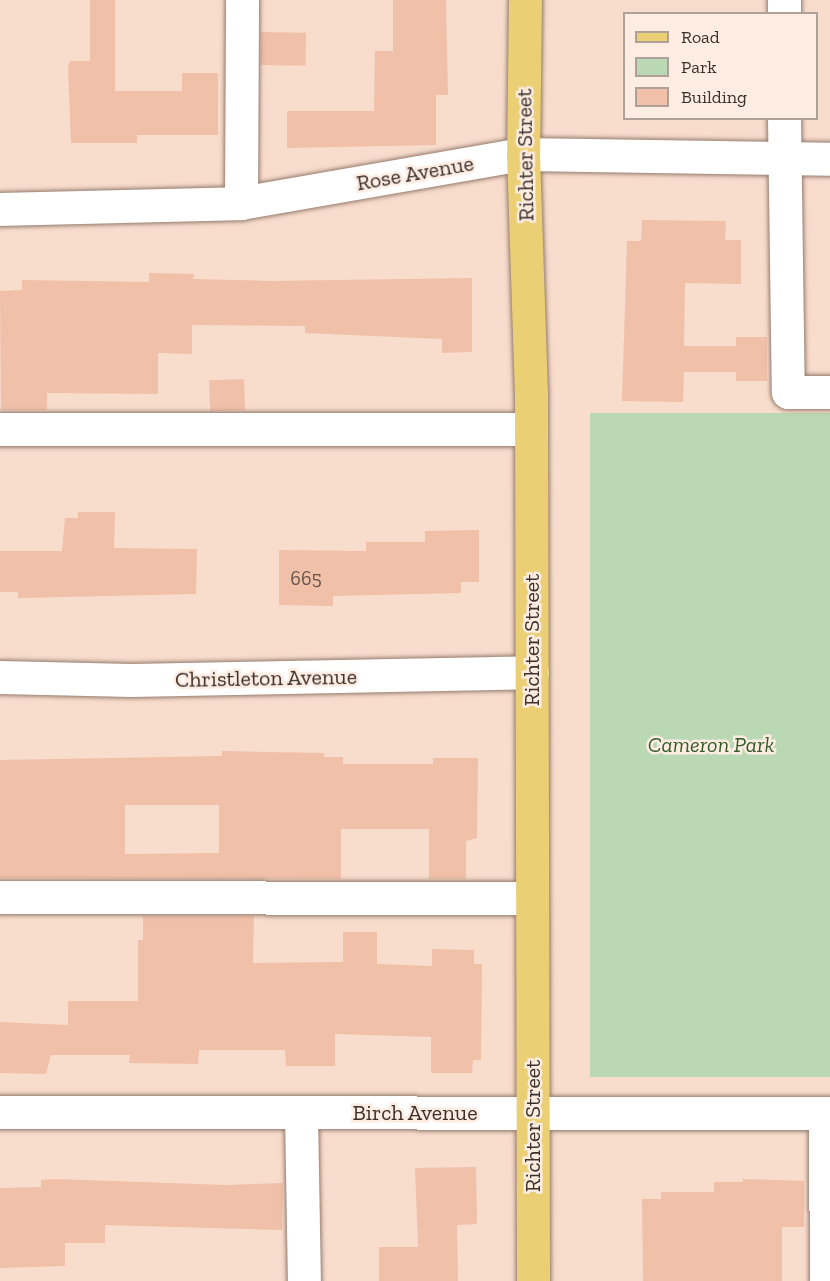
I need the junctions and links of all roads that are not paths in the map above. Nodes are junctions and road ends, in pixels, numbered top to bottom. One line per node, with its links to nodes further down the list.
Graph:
1 (242, 0): 7 (street)
2 (525, 0): 4 (main road, Richter Street)
3 (784, 120): 6 (street)
4 (523, 154): 6 (street, Rose Avenue); 7 (street, Rose Avenue); 11 (main road, Richter Street)
5 (830, 159): 6 (street, Rose Avenue)
6 (784, 160): 9 (street)
7 (241, 203): 8 (street, Rose Avenue)
8 (0, 209)
9 (830, 392)
10 (0, 429): 11 (street)
11 (531, 429): 12 (main road, Richter Street)
12 (532, 672): 13 (street, Christleton Avenue); 15 (main road, Richter Street)
13 (0, 677)
14 (0, 897): 15 (street)
15 (532, 898): 18 (main road, Richter Street)
16 (0, 1112): 17 (street, Birch Avenue)
17 (301, 1113): 18 (street, Birch Avenue); 20 (street)
18 (532, 1113): 19 (street, Birch Avenue); 21 (main road, Richter Street)
19 (827, 1113): 22 (street)
20 (304, 1281)
21 (533, 1281)
22 (826, 1281)

